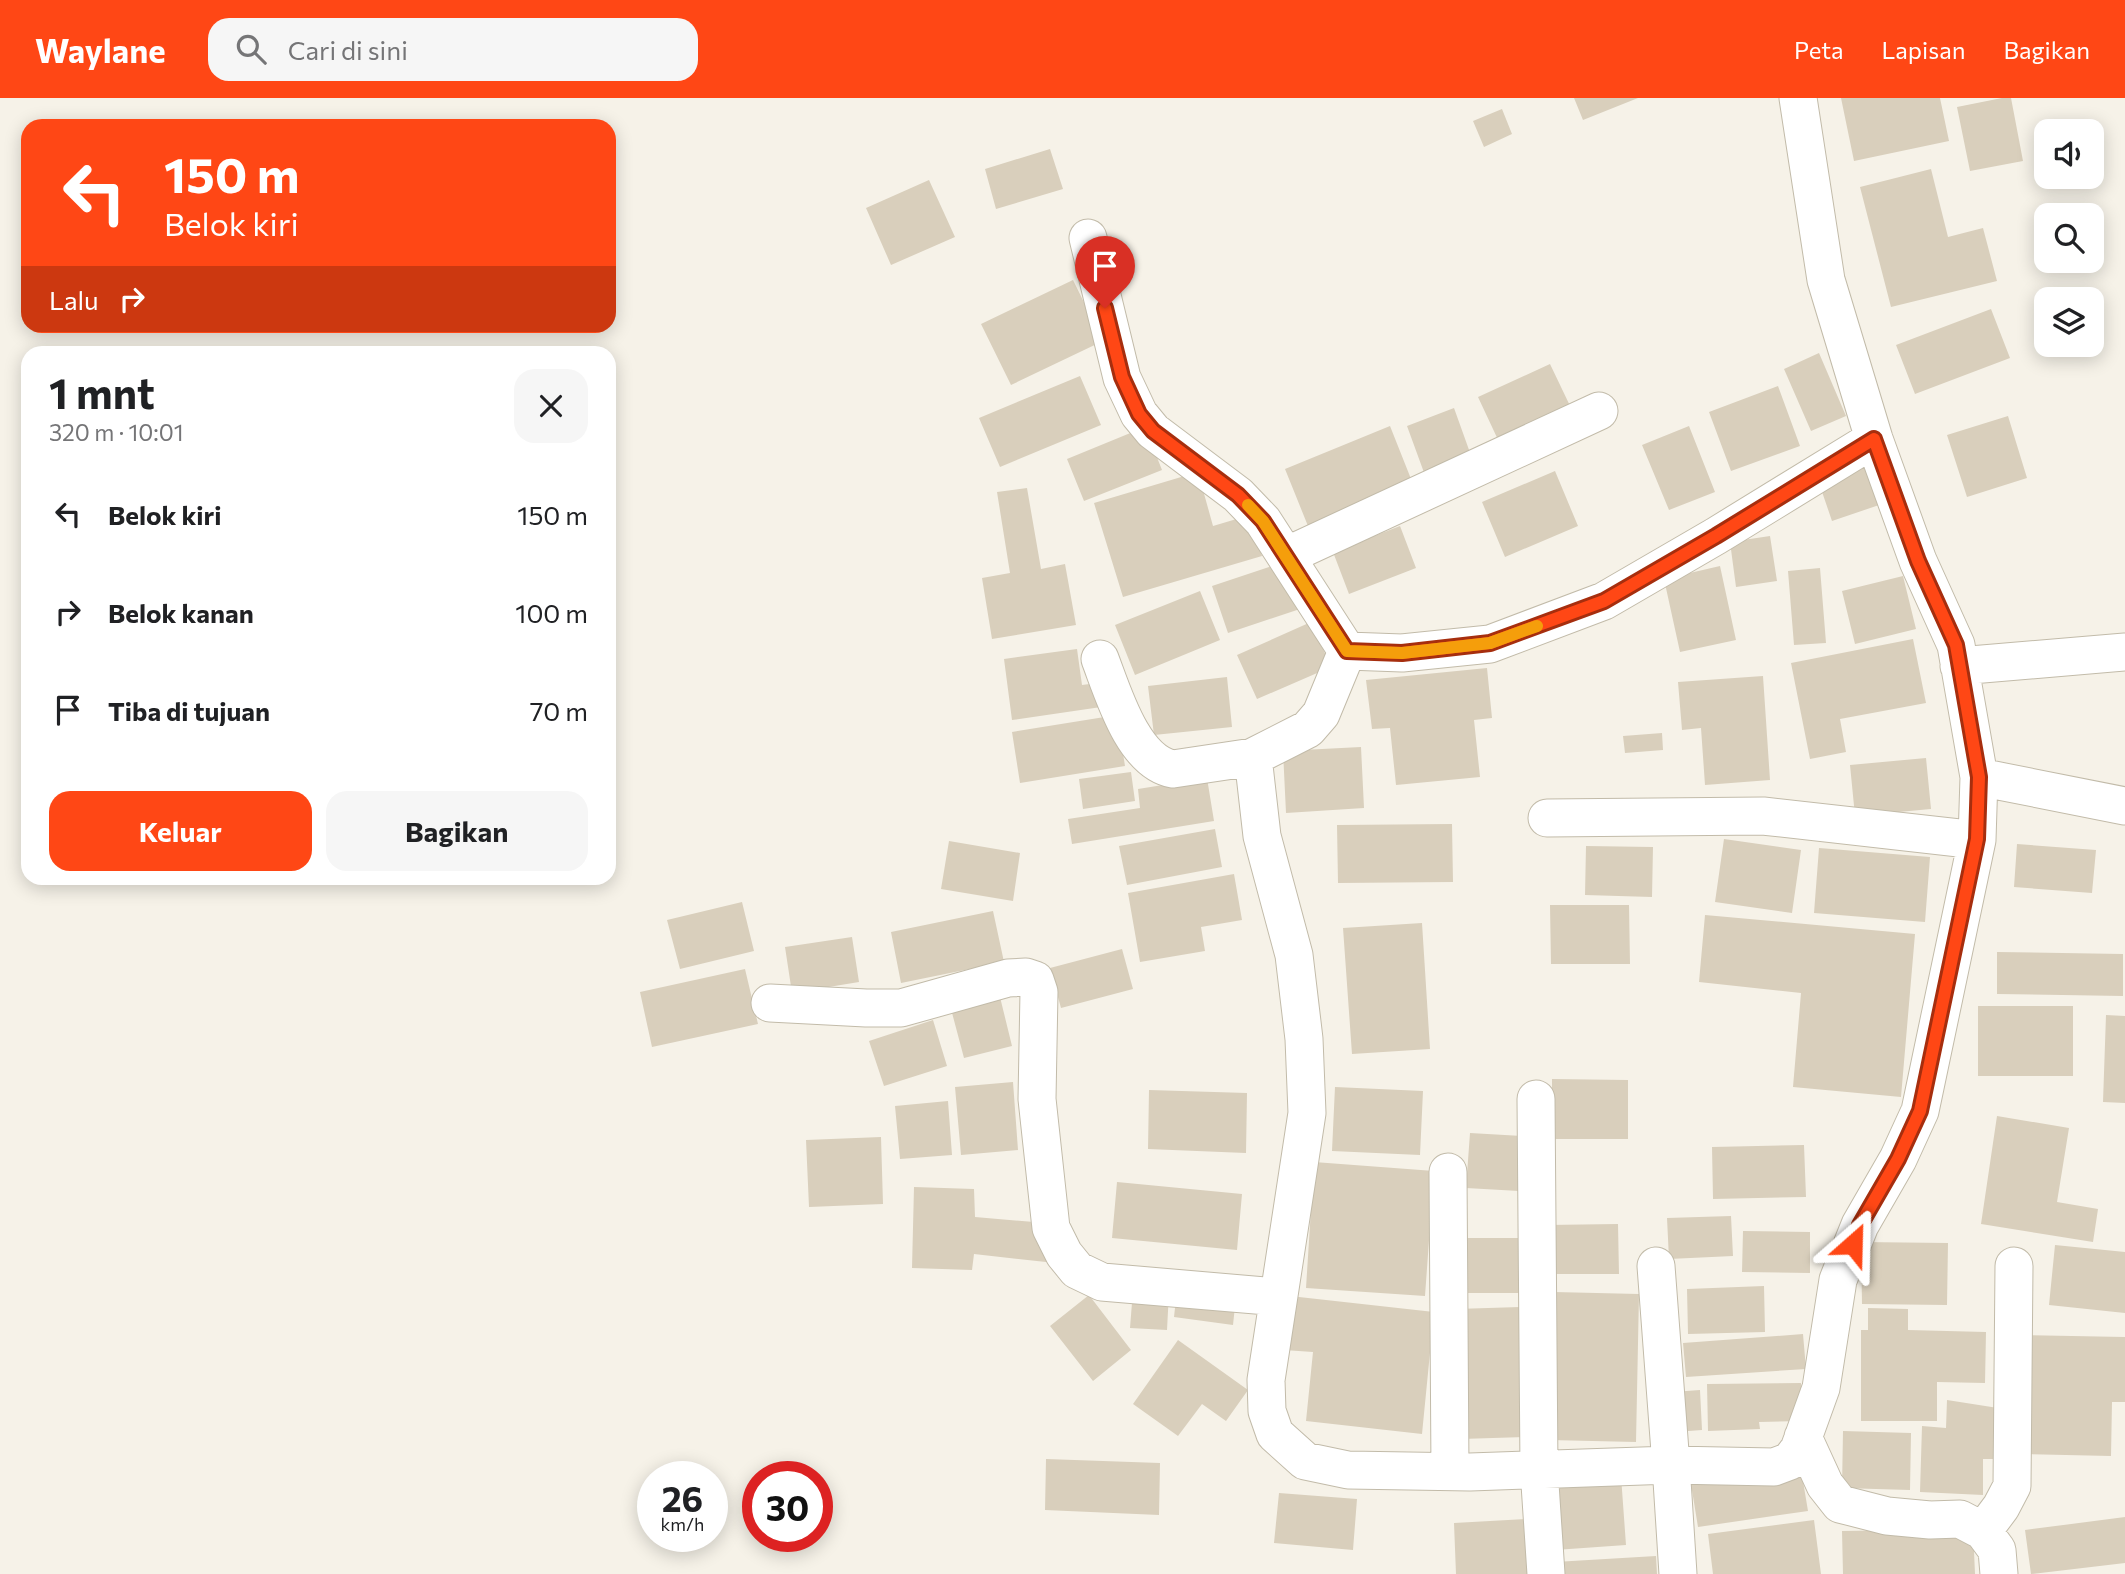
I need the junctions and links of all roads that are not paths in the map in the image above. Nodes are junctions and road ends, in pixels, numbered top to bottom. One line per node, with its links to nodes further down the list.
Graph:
1 (1798, 98): 4 (street)
2 (1088, 238): 5 (street)
3 (1599, 411): 5 (street)
4 (1874, 439): 6 (street); 9 (street)
5 (1286, 556): 6 (street)
6 (1347, 651): 10 (street)
7 (2125, 652): 9 (street)
8 (1100, 659): 10 (street)
9 (1959, 666): 11 (street)
10 (1253, 757): 20 (street)
11 (1979, 777): 12 (street); 14 (street)
12 (2125, 806)
13 (1547, 818): 14 (street)
14 (1977, 839): 21 (street)
15 (770, 1003): 20 (street)
16 (1536, 1099): 23 (street)
17 (1448, 1172): 24 (street)
18 (1656, 1266): 22 (street)
19 (2014, 1266): 25 (street)
20 (1278, 1297): 24 (street)
21 (1803, 1437): 22 (street); 25 (street)
22 (1671, 1465): 23 (street); 27 (street)
23 (1539, 1469): 24 (street); 26 (street)
24 (1450, 1471)
25 (1983, 1531): 28 (street)
26 (1546, 1574)
27 (1678, 1574)
28 (1998, 1574)

